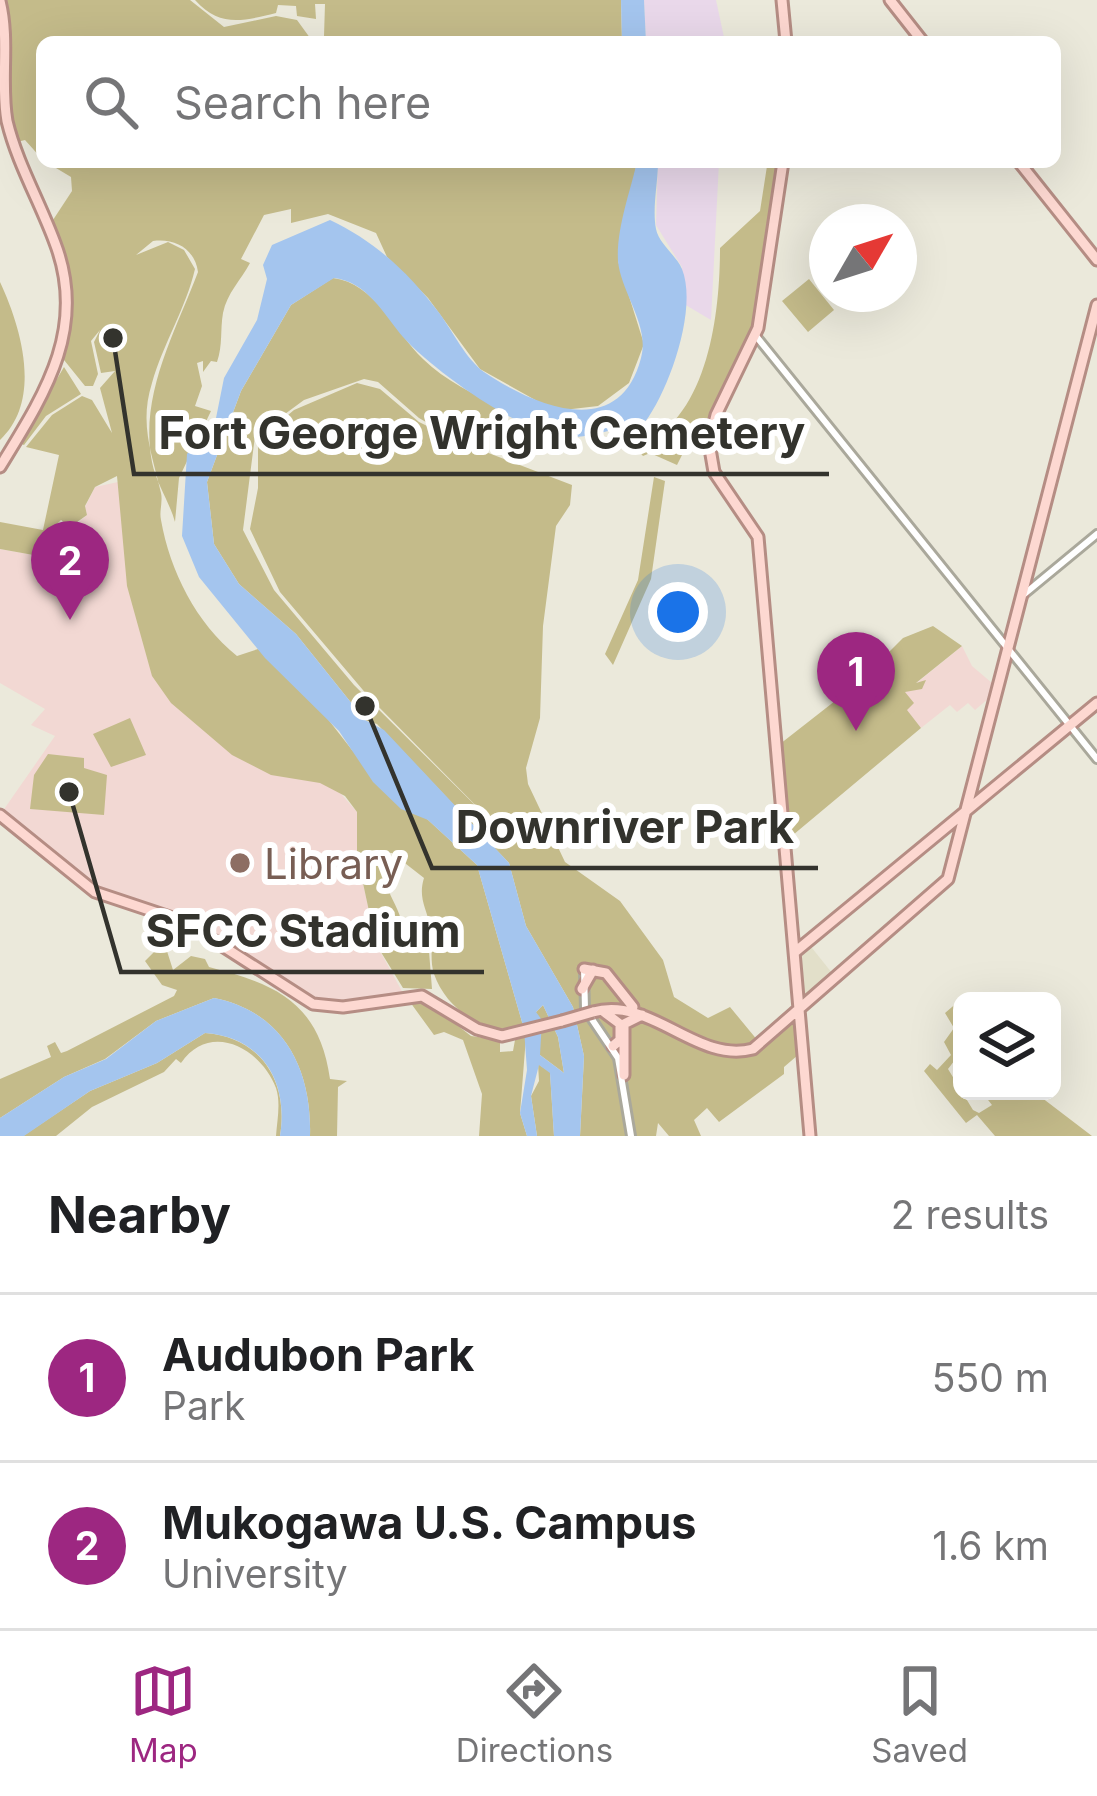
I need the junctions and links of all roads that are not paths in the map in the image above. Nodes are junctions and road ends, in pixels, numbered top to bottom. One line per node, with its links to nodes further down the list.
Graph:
1 (782, 0): 4 (main road)
2 (890, 0): 5 (main road)
3 (0, 1): 11 (main road)
4 (785, 36)
5 (918, 36)
6 (781, 168): 10 (main road)
7 (1024, 168): 8 (main road)
8 (1097, 260)
9 (1097, 304): 13 (main road)
10 (756, 335): 14 (street); 21 (main road)
11 (0, 467)
12 (1097, 534): 13 (street)
13 (1019, 598): 14 (main road)
14 (1006, 647): 16 (street); 18 (main road)
15 (1097, 704): 16 (main road)
16 (1070, 726): 17 (street); 18 (main road)
17 (1097, 759)
18 (967, 805): 20 (main road); 20 (main road)
19 (0, 815): 25 (main road, bridge)
20 (955, 826): 21 (main road); 24 (main road)
21 (793, 953): 24 (main road)
22 (612, 980): 23 (main road); 25 (main road); 26 (main road)
23 (582, 989): 25 (street)
24 (798, 1005): 27 (main road); 28 (main road); 30 (main road)
25 (590, 1012): 26 (main road); 29 (street); 29 (main road)
26 (648, 1016): 28 (main road); 29 (main road)
27 (797, 1024): 28 (main road); 30 (main road)
28 (780, 1026)
29 (616, 1045): 31 (main road)
30 (804, 1070): 33 (main road)
31 (624, 1075): 32 (street)
32 (632, 1136)
33 (810, 1136)

